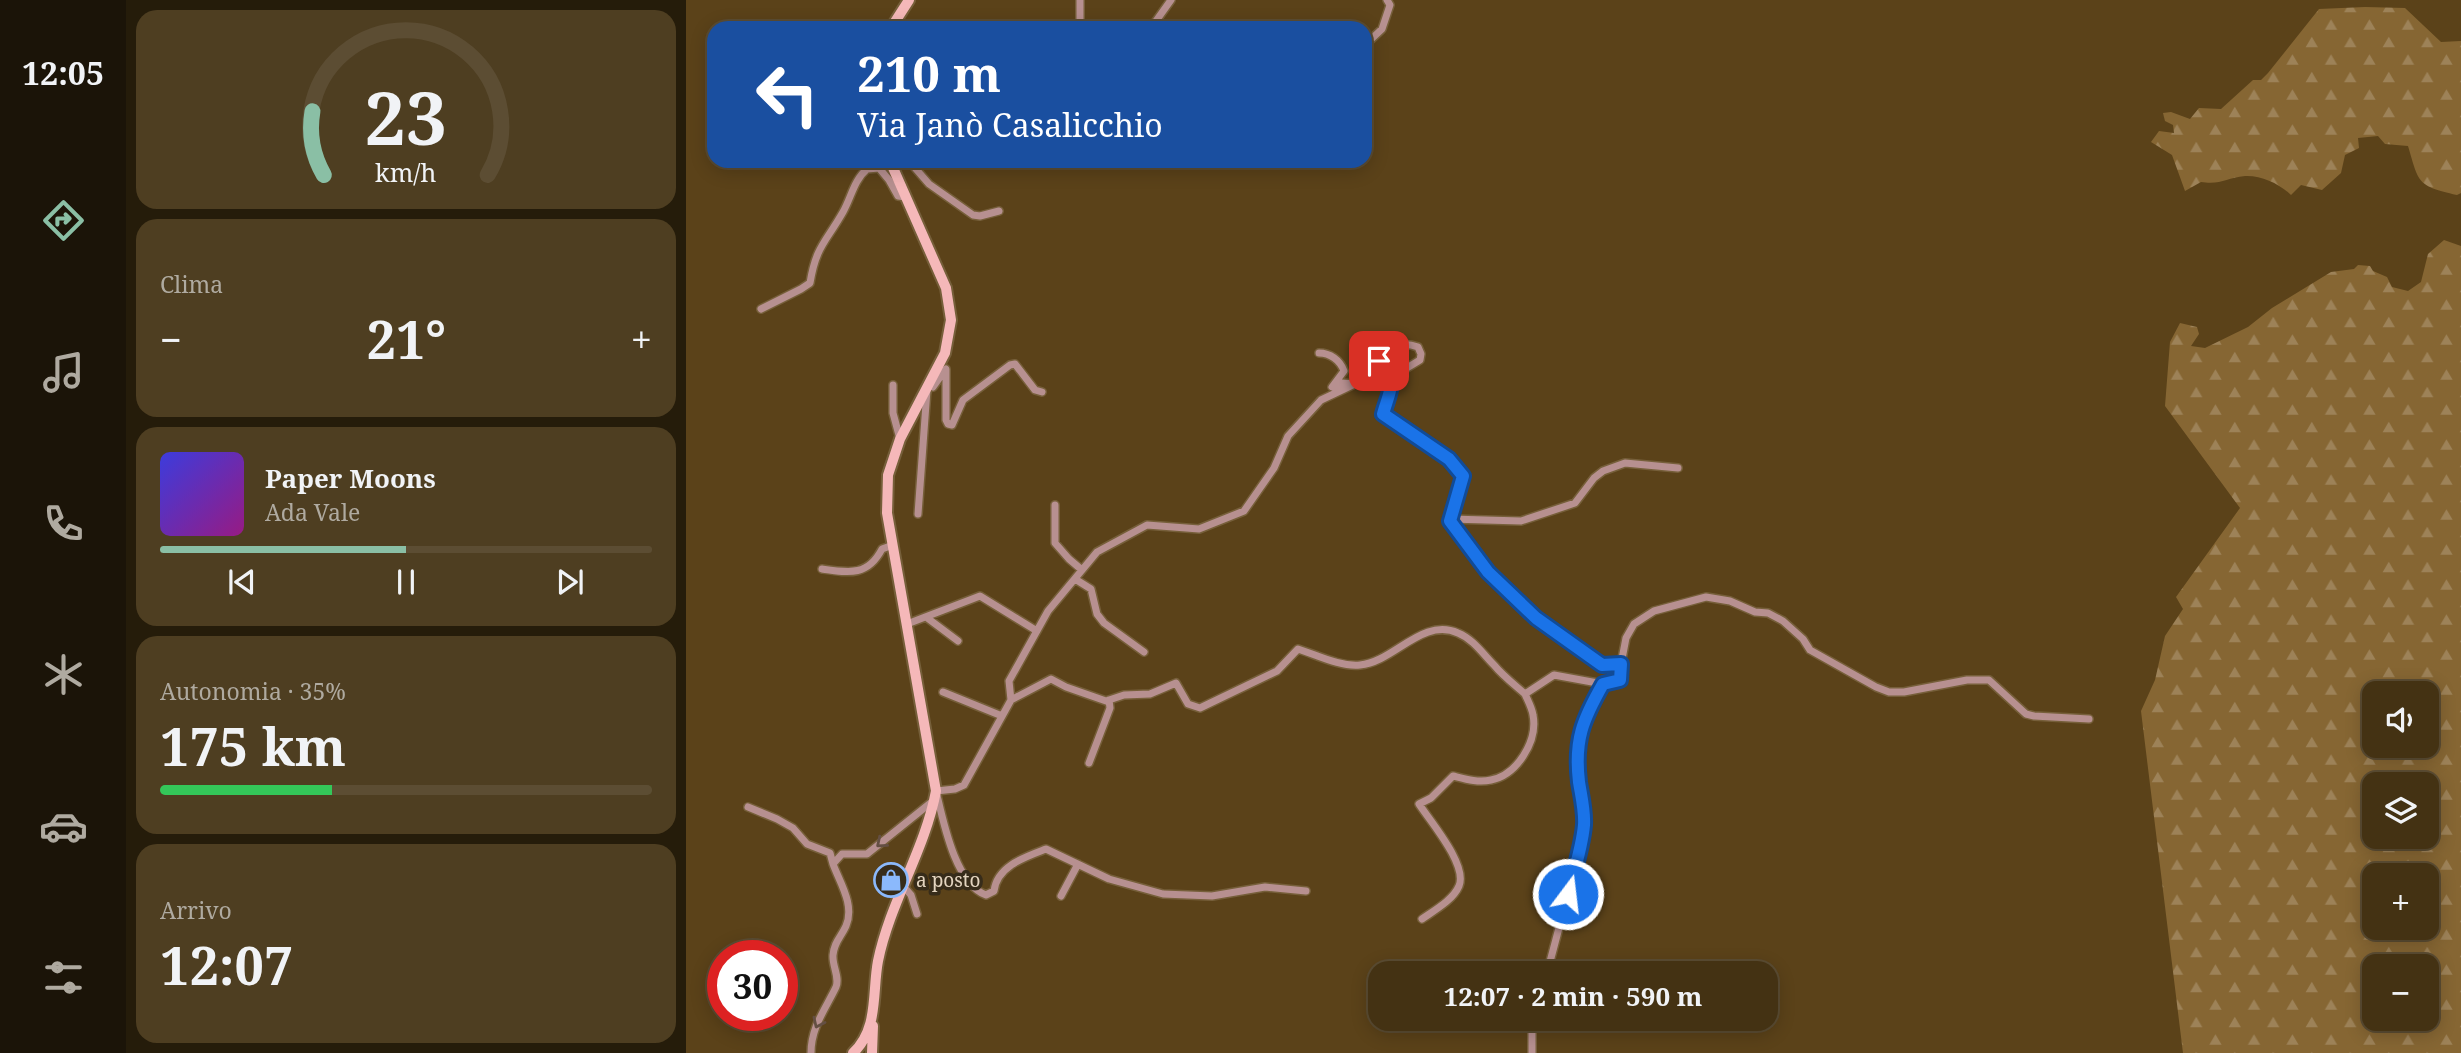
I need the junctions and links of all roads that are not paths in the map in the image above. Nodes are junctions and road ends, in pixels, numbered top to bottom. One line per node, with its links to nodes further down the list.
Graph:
1 (909, 0): 5 (main road)
2 (1080, 0): 6 (street)
3 (1171, 0): 7 (street)
4 (1387, 0): 8 (street)
5 (896, 21)
6 (1080, 21)
7 (1156, 21)
8 (1372, 38)
9 (893, 168): 11 (main road)
10 (915, 168): 12 (street)
11 (906, 197): 13 (street); 19 (main road)
12 (999, 211)
13 (761, 309)
14 (1319, 353): 17 (street)
15 (1375, 365): 16 (street); 16 (street); 17 (street)
16 (1392, 377): 25 (street)
17 (1355, 384): 28 (street)
18 (893, 385): 21 (street)
19 (928, 389): 20 (street); 21 (main road); 24 (street)
20 (1042, 392)
21 (900, 439): 26 (main road)
22 (1678, 468): 25 (street)
23 (1055, 505): 28 (street)
24 (918, 514)
25 (1450, 519): 35 (street)
26 (893, 545): 27 (street); 31 (main road)
27 (822, 569)
28 (1082, 570): 29 (street)
29 (1075, 579): 32 (street); 34 (street)
30 (926, 617): 31 (street); 32 (street); 33 (street)
31 (907, 624): 44 (main road)
32 (1037, 631): 39 (street)
33 (958, 641)
34 (1144, 652)
35 (1621, 664): 36 (street); 42 (street)
36 (1603, 684): 38 (street); 53 (street)
37 (943, 692): 41 (street)
38 (1525, 694): 40 (street); 52 (street)
39 (1011, 700): 40 (street); 41 (street)
40 (1109, 700): 43 (street)
41 (1002, 716): 44 (street)
42 (2088, 719)
43 (1089, 763)
44 (935, 796): 46 (street, one-way to 46); 47 (street); 48 (main road)
45 (748, 807): 46 (street)
46 (833, 864): 57 (street, one-way to 57)
47 (1078, 864): 49 (street); 50 (street)
48 (904, 887): 51 (street); 54 (main road)
49 (1306, 891)
50 (1061, 896)
51 (916, 914)
52 (1422, 919)
53 (1550, 961)
54 (872, 1019): 56 (main road); 58 (main road)
55 (1532, 1031): 59 (street)
56 (858, 1050)
57 (811, 1053)
58 (872, 1053)
59 (1532, 1053)

